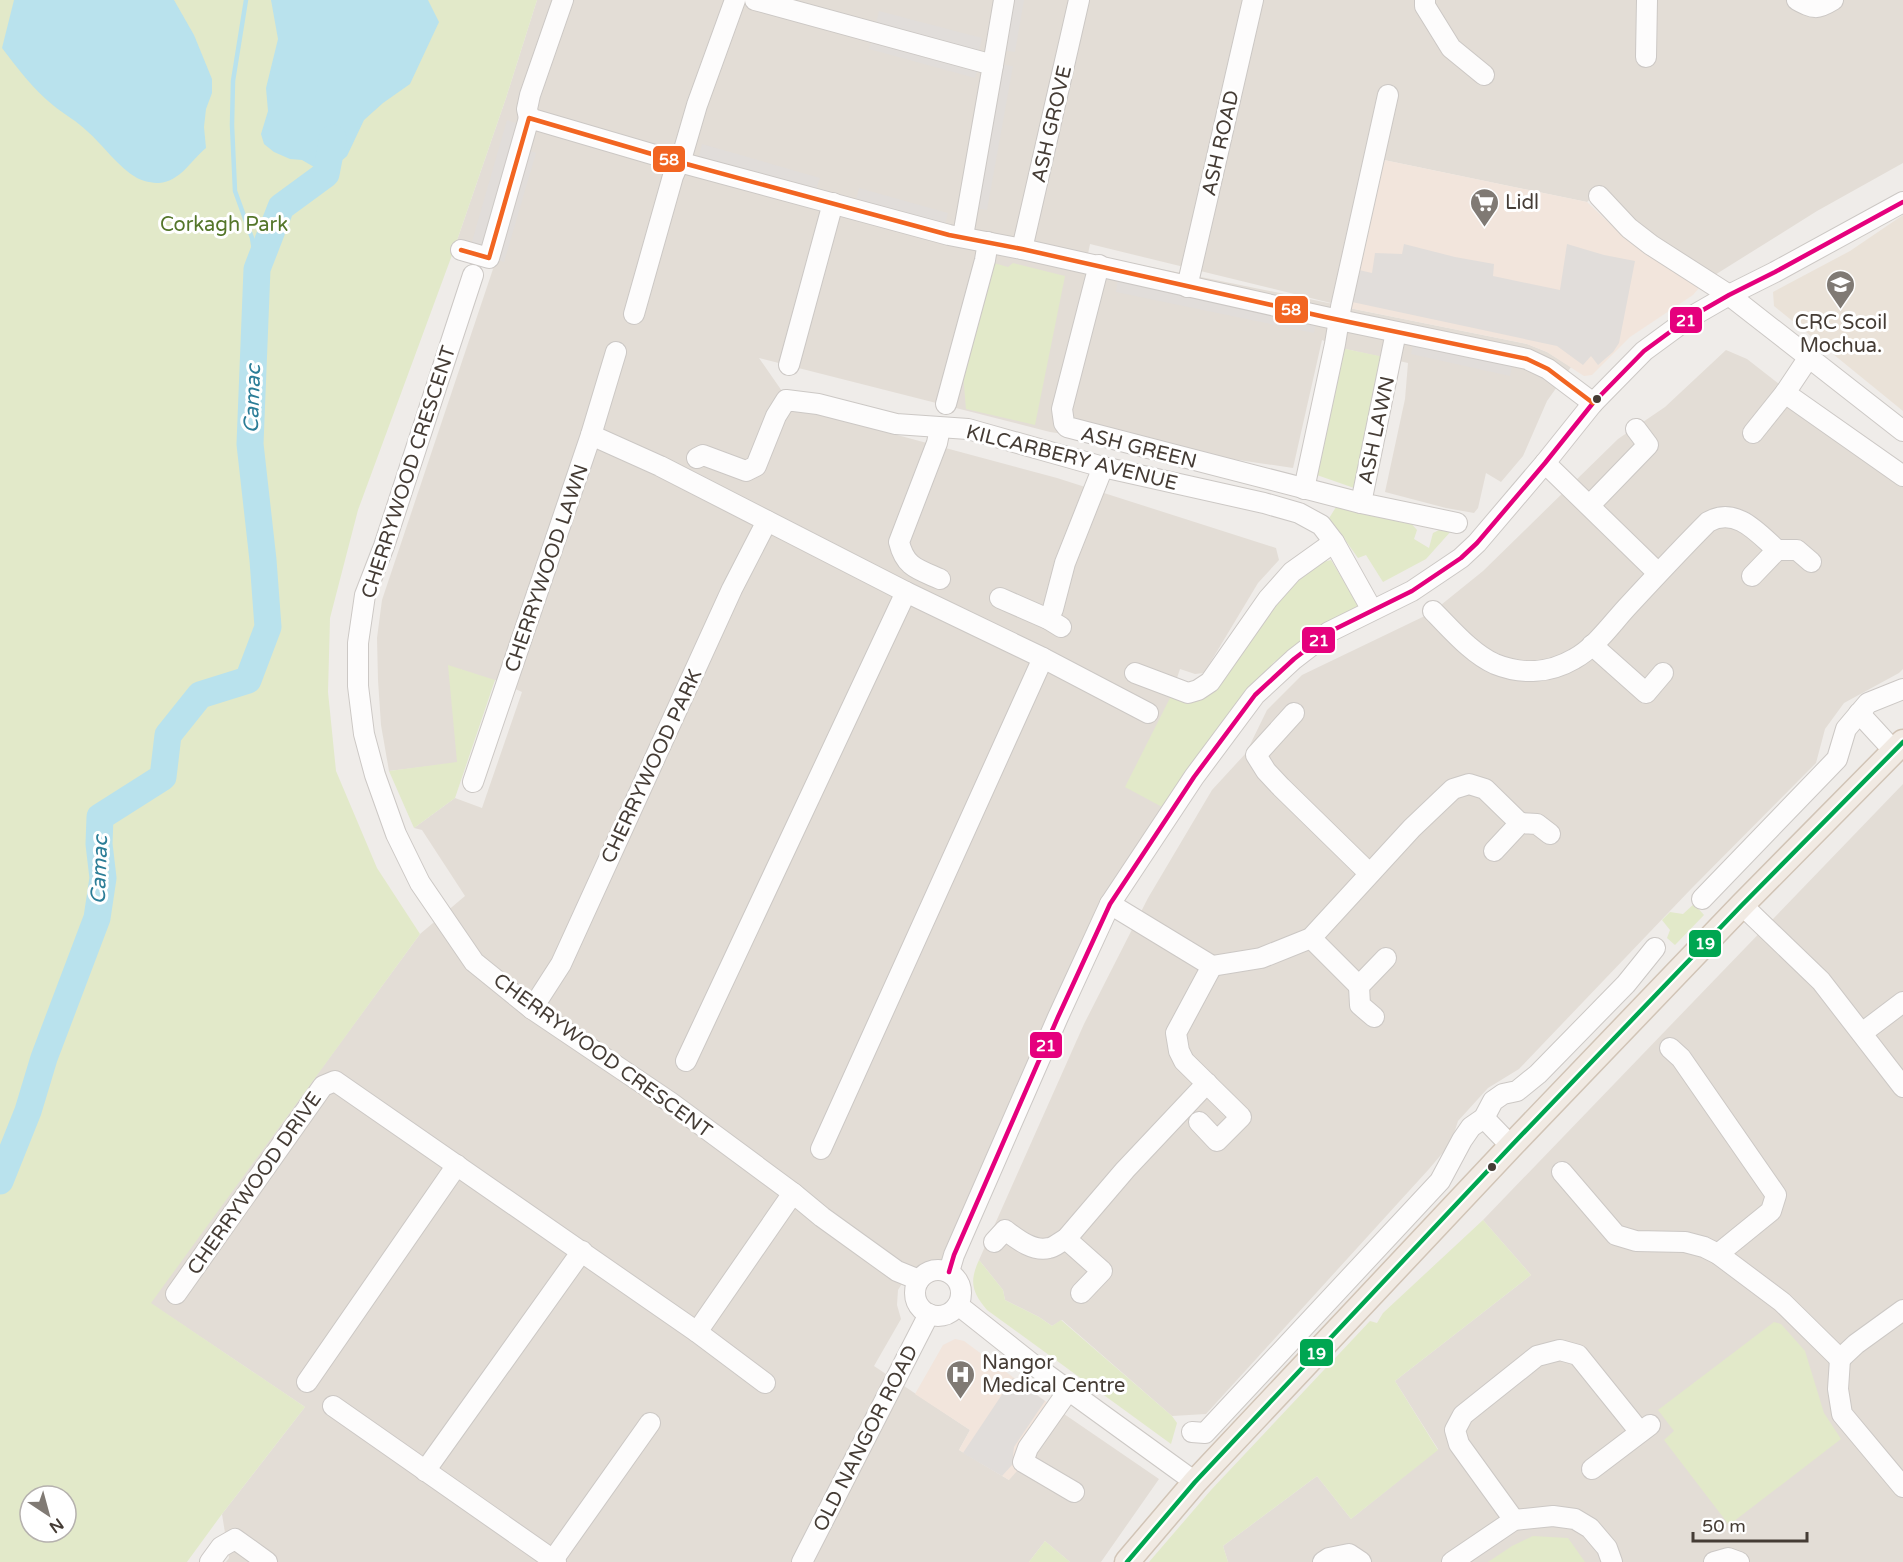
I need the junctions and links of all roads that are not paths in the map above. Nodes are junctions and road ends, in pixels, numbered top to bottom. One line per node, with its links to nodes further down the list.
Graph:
1 (563, 0): 15 (street)
2 (735, 0): 16 (street)
3 (755, 0): 12 (street)
4 (1004, 0): 12 (street)
5 (1079, 0): 22 (street, ASH GROVE)
6 (1254, 0): 26 (street, ASH ROAD)
7 (1425, 0): 13 (street)
8 (1647, 0): 11 (street)
9 (1797, 0): 10 (street)
10 (1827, 4)
11 (1646, 57)
12 (993, 65): 20 (street)
13 (1484, 75)
14 (1388, 95): 29 (street)
15 (529, 118): 16 (street); 23 (street)
16 (679, 162): 19 (street); 28 (street)
17 (1599, 196): 27 (street)
18 (1903, 202): 27 (street)
19 (833, 203): 20 (street); 33 (street)
20 (963, 236): 21 (street)
21 (988, 242): 22 (street); 36 (street)
22 (1023, 249): 24 (street)
23 (461, 250)
24 (1099, 265): 26 (street); 46 (street, ASH GREEN)
25 (473, 275): 84 (street, CHERRYWOOD CRESCENT)
26 (1187, 287): 29 (street)
27 (1729, 295): 32 (street); 35 (street)
28 (634, 314)
29 (1340, 320): 30 (street); 46 (street)
30 (1396, 332): 35 (street); 47 (street, ASH LAWN)
31 (616, 352): 41 (street, CHERRYWOOD LAWN)
32 (1809, 357): 34 (street); 39 (street)
33 (789, 365)
34 (1785, 393): 40 (street); 45 (street)
35 (1593, 403): 43 (street)
36 (946, 404)
37 (940, 428): 42 (street, KILCARBERY AVENUE); 44 (street, KILCARBERY AVENUE); 56 (street)
38 (1636, 429): 48 (street)
39 (1903, 431)
40 (1753, 433)
41 (591, 435): 49 (street); 70 (street, CHERRYWOOD LAWN)
42 (697, 458)
43 (1545, 464): 48 (street); 59 (street)
44 (1103, 467): 51 (street, KILCARBERY AVENUE); 58 (street)
45 (1903, 476)
46 (1304, 489): 47 (street, ASH GREEN)
47 (1361, 503): 50 (street, ASH LAWN)
48 (1590, 505): 54 (street)
49 (767, 520): 57 (street); 84 (street, CHERRYWOOD PARK)
50 (1457, 523)
51 (1334, 542): 59 (street, KILCARBERY AVENUE); 63 (street)
52 (1777, 550): 53 (street); 54 (street); 55 (street)
53 (1811, 562)
54 (1658, 573): 61 (street)
55 (1752, 576)
56 (939, 579)
57 (906, 592): 62 (street); 88 (street)
58 (1000, 598)
59 (1372, 610): 76 (street)
60 (1433, 611): 61 (street)
61 (1592, 645): 64 (street)
62 (1043, 658): 66 (street); 94 (street)
63 (1135, 673)
64 (1663, 673)
65 (1903, 689): 68 (street)
66 (1148, 713)
67 (1294, 713): 74 (street)
68 (1859, 713): 69 (street); 75 (street)
69 (1898, 747): 77 (main road)
70 (473, 782)
71 (1520, 823): 72 (street); 73 (street); 74 (street)
72 (1550, 834)
73 (1494, 851)
74 (1369, 873): 78 (street)
75 (1702, 899)
76 (1110, 904): 81 (street); 102 (street)
77 (1742, 905): 86 (street); 93 (main road)
78 (1311, 938): 81 (street); 82 (street)
79 (1655, 948): 91 (street)
80 (1386, 958): 82 (street)
81 (1212, 966): 89 (street)
82 (1359, 986): 85 (street)
83 (1903, 1002): 86 (street)
84 (532, 1009): 97 (street, CHERRYWOOD CRESCENT)
85 (1374, 1017)
86 (1862, 1033): 90 (street)
87 (1670, 1048): 101 (street)
88 (686, 1061)
89 (1207, 1083): 92 (street); 98 (street)
90 (1903, 1087)
91 (1484, 1118): 93 (street); 116 (street)
92 (1199, 1122)
93 (1511, 1146): 119 (main road)
94 (821, 1149)
95 (457, 1165): 100 (street, CHERRYWOOD DRIVE); 105 (street, CHERRYWOOD DRIVE); 111 (street)
96 (1562, 1172): 101 (street)
97 (793, 1192): 103 (street, CHERRYWOOD CRESCENT); 109 (street)
98 (1066, 1239): 99 (street); 104 (street)
99 (994, 1242)
100 (582, 1251): 109 (street, CHERRYWOOD DRIVE); 118 (street)
101 (1718, 1254): 110 (street)
102 (948, 1272): 103 (street); 106 (street)
103 (919, 1281): 108 (street)
104 (1081, 1293)
105 (176, 1294)
106 (958, 1305): 108 (street); 113 (street)
107 (1903, 1310): 110 (street)
108 (929, 1314): 126 (street, OLD NANGOR ROAD)
109 (697, 1332): 112 (street, CHERRYWOOD DRIVE)
110 (1840, 1359): 120 (street)
111 (307, 1382)
112 (765, 1383)
113 (1068, 1390): 119 (street); 121 (street)
114 (333, 1407): 118 (street)
115 (650, 1423): 123 (street)
116 (1192, 1432)
117 (1592, 1470): 122 (street)
118 (425, 1472): 123 (street)
119 (1195, 1482): 127 (main road)
120 (1903, 1488)
121 (1074, 1492)
122 (1514, 1520): 130 (street); 131 (street)
123 (554, 1561)
124 (210, 1562): 125 (street)
125 (267, 1562)
126 (802, 1562)
127 (1127, 1562)
128 (1323, 1562): 129 (street)
129 (1362, 1562)
130 (1452, 1562)
131 (1612, 1562)
132 (1714, 1562): 133 (street)
133 (1739, 1562)

